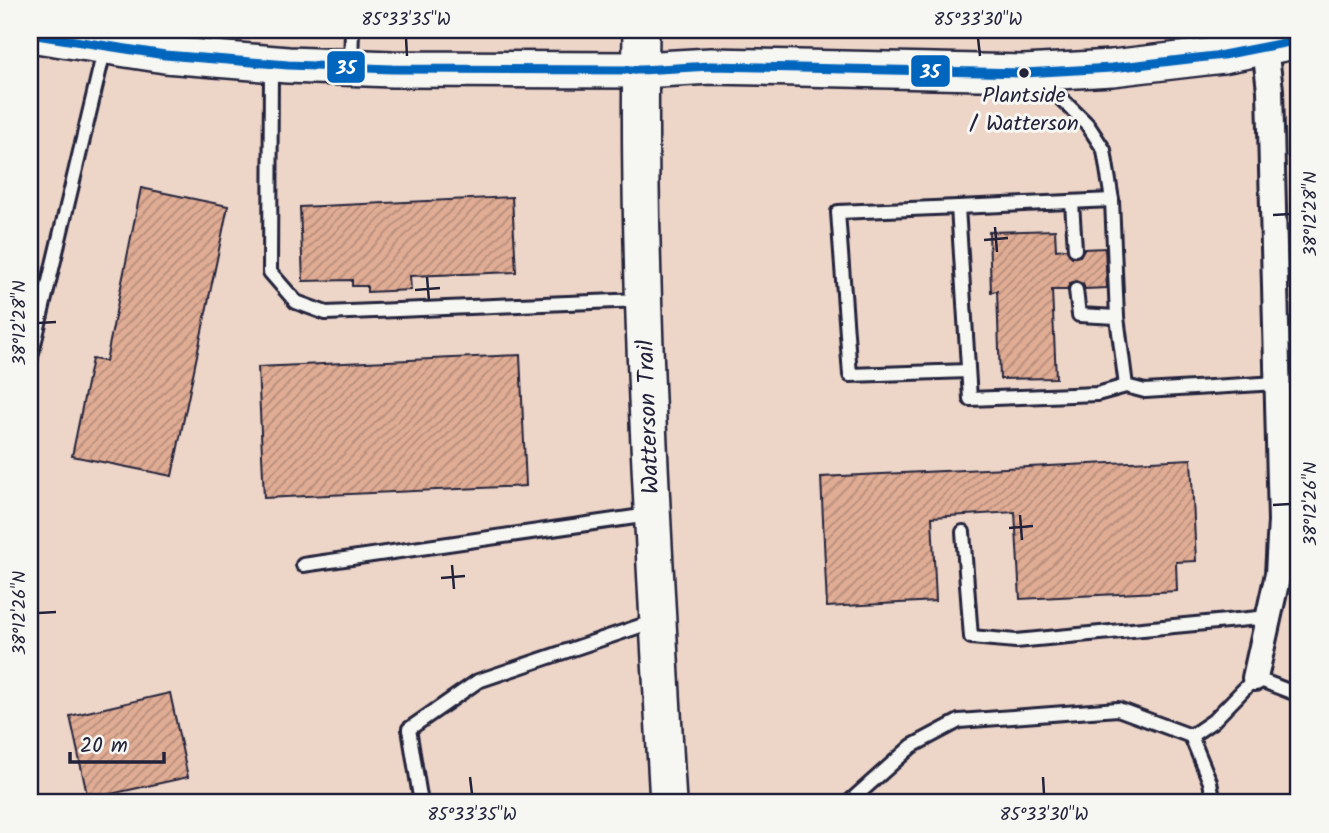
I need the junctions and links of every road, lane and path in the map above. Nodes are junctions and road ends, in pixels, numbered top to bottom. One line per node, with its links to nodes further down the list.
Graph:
1 (352, 30): 9 (lane)
2 (641, 30): 10 (street, Watterson Trail)
3 (30, 34): 7 (street)
4 (1263, 39): 5 (street); 11 (street); 21 (street)
5 (1299, 40)
6 (180, 43): 7 (street); 8 (street)
7 (106, 46): 19 (lane)
8 (271, 64): 9 (street); 17 (lane)
9 (351, 68): 10 (street)
10 (641, 70): 11 (street); 17 (street, Watterson Trail)
11 (1034, 72): 12 (lane)
12 (1112, 200): 13 (lane); 18 (lane)
13 (1072, 203): 14 (lane); 15 (lane)
14 (958, 208): 20 (lane); 20 (lane)
15 (1075, 249)
16 (1076, 290): 18 (lane)
17 (645, 300): 23 (street, Watterson Trail)
18 (1118, 317): 22 (lane)
19 (30, 361)
20 (968, 371): 22 (lane)
21 (1278, 383): 22 (lane); 26 (street)
22 (1126, 386)
23 (653, 514): 25 (lane); 28 (street, Watterson Trail)
24 (964, 531): 27 (lane)
25 (303, 565)
26 (1289, 574): 27 (street)
27 (1269, 617): 29 (street)
28 (658, 619): 32 (lane); 33 (street, Watterson Trail)
29 (1255, 678): 30 (lane); 31 (lane)
30 (1299, 695)
31 (1191, 736): 34 (lane); 35 (lane)
32 (421, 803)
33 (668, 803)
34 (848, 803)
35 (1214, 803)

